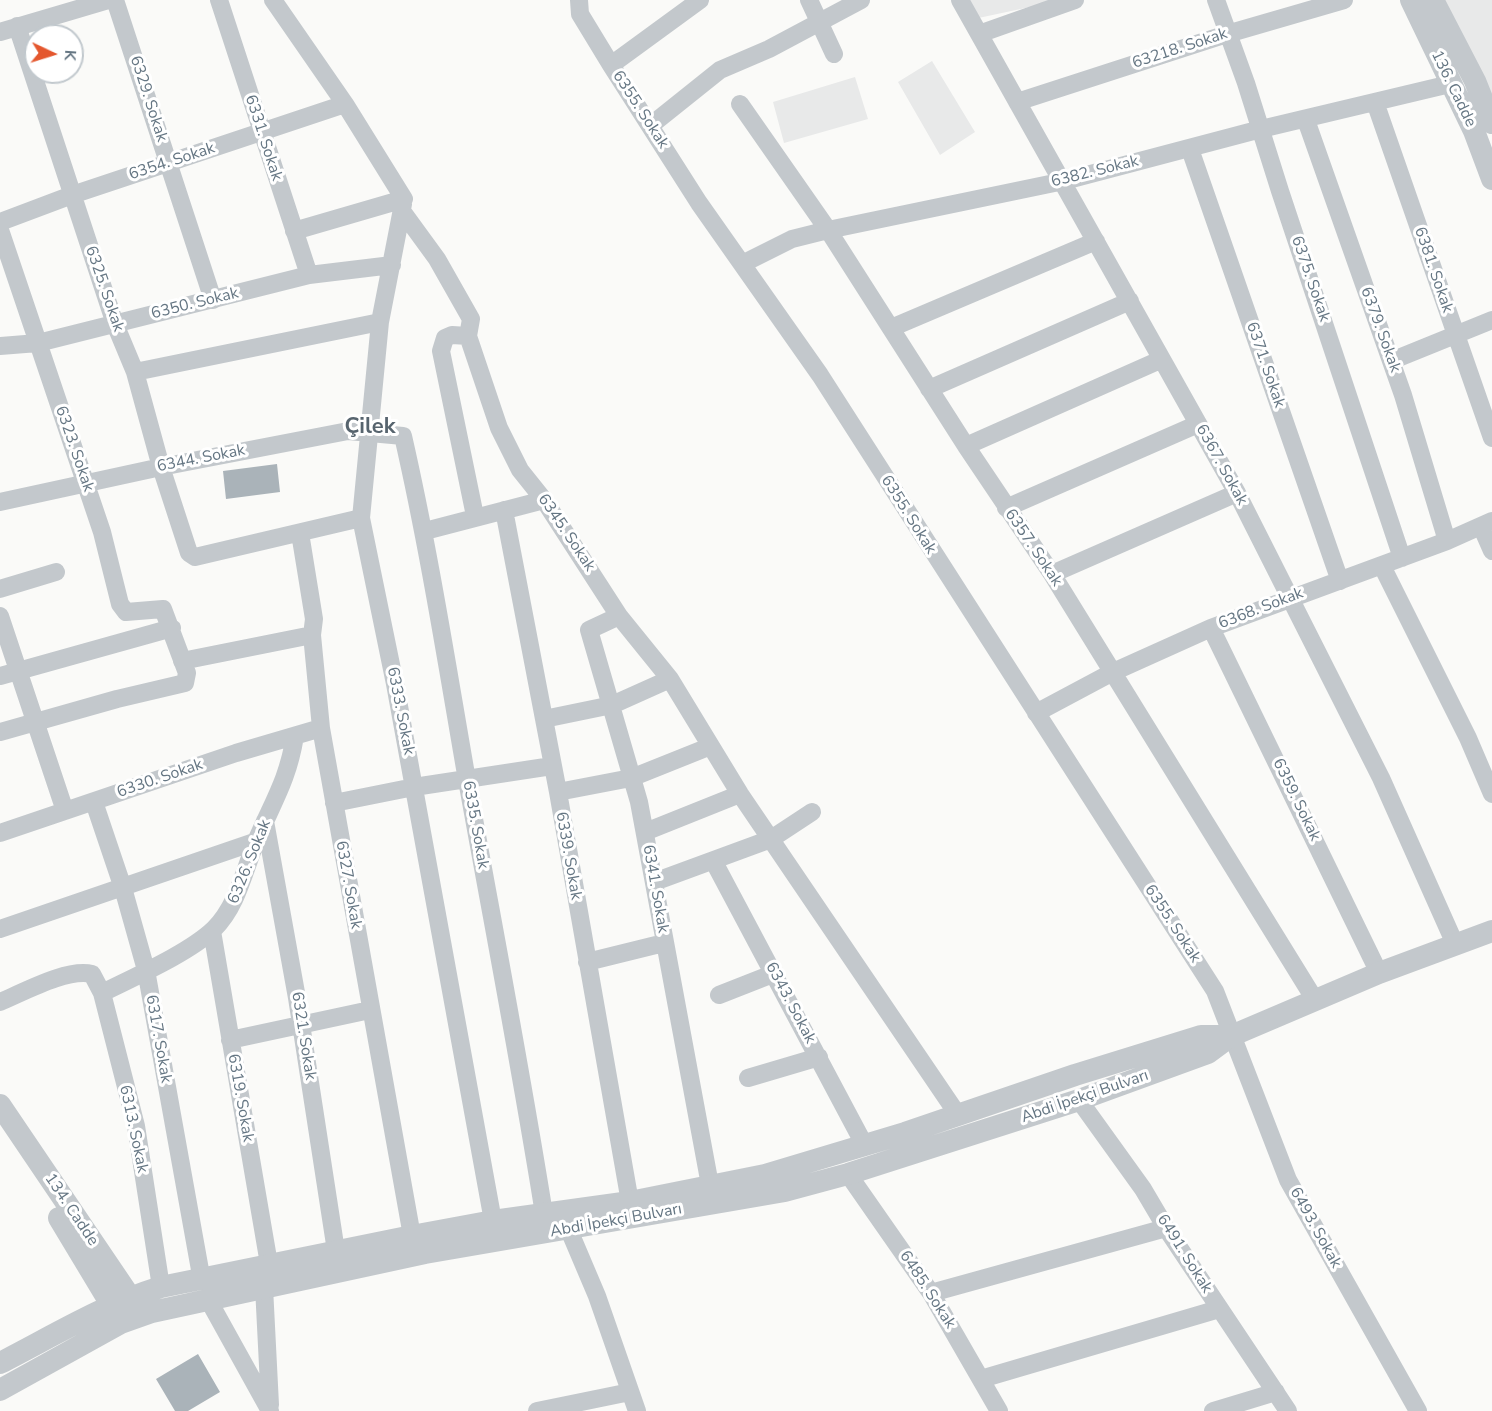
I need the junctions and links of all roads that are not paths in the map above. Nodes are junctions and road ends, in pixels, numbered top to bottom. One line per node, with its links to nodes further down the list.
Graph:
1 (108, 0): 16 (street)
2 (115, 0): 32 (street, 6329. Sokak)
3 (219, 0): 30 (street, 6331. Sokak)
4 (273, 0): 24 (street, 6345. Sokak)
5 (579, 0): 20 (street, 6355. Sokak)
6 (700, 0): 20 (street)
7 (809, 0): 15 (street)
8 (861, 0): 15 (street)
9 (960, 0): 17 (street, 6367. Sokak)
10 (1075, 0): 17 (street)
11 (1216, 0): 18 (street, 6375. Sokak)
12 (1344, 0): 18 (street, 63218. Sokak)
13 (1411, 0): 21 (street, 136. Cadde)
14 (1433, 0): 27 (street, 136. Cadde)
15 (820, 22): 19 (street); 28 (street)
16 (9, 29): 35 (street, 6325. Sokak)
17 (979, 34): 22 (street, 6367. Sokak)
18 (1227, 34): 22 (street, 63218. Sokak); 29 (street, 6375. Sokak)
19 (834, 54)
20 (611, 65): 28 (street, 6355. Sokak)
21 (1450, 84): 23 (street, 6382. Sokak); 33 (street, 136. Cadde)
22 (1017, 102): 34 (street, 6367. Sokak)
23 (1376, 102): 26 (street, 6382. Sokak); 51 (street, 6381. Sokak)
24 (345, 104): 30 (street, 6354. Sokak); 36 (street, 6345. Sokak)
25 (740, 104): 39 (street, 6357. Sokak)
26 (1306, 120): 29 (street, 6382. Sokak); 56 (street, 6379. Sokak)
27 (1492, 123)
28 (650, 126): 42 (street, 6355. Sokak)
29 (1261, 129): 31 (street, 6382. Sokak); 78 (street, 6375. Sokak)
30 (261, 133): 32 (street, 6354. Sokak); 40 (street, 6331. Sokak)
31 (1190, 149): 34 (street, 6382. Sokak); 82 (street, 6371. Sokak)
32 (170, 162): 35 (street, 6354. Sokak); 45 (street, 6329. Sokak)
33 (1492, 179)
34 (1064, 181): 39 (street, 6382. Sokak); 41 (street, 6367. Sokak)
35 (72, 195): 37 (street, 6354. Sokak); 49 (street, 6325. Sokak)
36 (403, 205): 40 (street); 43 (street, 6333. Sokak); 52 (street, 6345. Sokak)
37 (0, 222)
38 (0, 230): 53 (street, 6323. Sokak)
39 (828, 230): 42 (street, 6382. Sokak); 50 (street, 6357. Sokak)
40 (294, 231): 44 (street, 6331. Sokak)
41 (1096, 242): 46 (street, 6367. Sokak); 50 (street)
42 (742, 264): 96 (street, 6355. Sokak)
43 (392, 265): 44 (street, 6350. Sokak); 48 (street, 6333. Sokak)
44 (309, 275): 45 (street, 6350. Sokak)
45 (213, 300): 49 (street, 6350. Sokak)
46 (1130, 301): 55 (street, 6367. Sokak); 58 (street)
47 (1492, 320): 51 (street)
48 (380, 322): 57 (street); 60 (street, 6333. Sokak)
49 (115, 324): 53 (street, 6350. Sokak); 57 (street, 6325. Sokak)
50 (891, 328): 58 (street, 6357. Sokak)
51 (1455, 334): 56 (street); 62 (street, 6381. Sokak)
52 (468, 336): 68 (street, 6345. Sokak); 71 (street)
53 (38, 343): 54 (street, 6350. Sokak); 65 (street, 6323. Sokak)
54 (0, 346)
55 (1160, 360): 59 (street, 6367. Sokak); 63 (street)
56 (1391, 361): 76 (street, 6379. Sokak)
57 (135, 372): 64 (street, 6325. Sokak)
58 (929, 389): 63 (street, 6357. Sokak)
59 (1198, 424): 66 (street, 6367. Sokak); 69 (street)
60 (369, 432): 61 (street, 6344. Sokak); 64 (street, 6344. Sokak); 72 (street, 6333. Sokak)
61 (404, 436): 74 (street, 6335. Sokak)
62 (1492, 438)
63 (966, 446): 69 (street, 6357. Sokak)
64 (161, 467): 65 (street, 6344. Sokak); 75 (street, 6325. Sokak)
65 (85, 483): 67 (street, 6344. Sokak); 87 (street, 6323. Sokak)
66 (1237, 493): 81 (street); 84 (street, 6367. Sokak)
67 (1, 499)
68 (544, 500): 70 (street); 86 (street, 6345. Sokak)
69 (1006, 508): 81 (street, 6357. Sokak)
70 (504, 510): 71 (street); 97 (street, 6339. Sokak)
71 (475, 516): 74 (street)
72 (361, 518): 75 (street); 106 (street, 6333. Sokak)
73 (1486, 523): 76 (street, 6368. Sokak); 77 (street)
74 (425, 531): 105 (street, 6335. Sokak)
75 (300, 533): 89 (street, 6327. Sokak)
76 (1447, 542): 78 (street, 6368. Sokak)
77 (1492, 551)
78 (1402, 558): 79 (street, 6368. Sokak)
79 (1382, 566): 82 (street, 6368. Sokak); 109 (street)
80 (57, 572): 83 (street)
81 (1052, 574): 92 (street, 6357. Sokak)
82 (1340, 581): 84 (street, 6368. Sokak)
83 (0, 589)
84 (1289, 597): 88 (street, 6368. Sokak); 126 (street, 6367. Sokak)
85 (0, 616): 91 (street)
86 (619, 616): 94 (street, 6345. Sokak); 95 (street, 6341. Sokak)
87 (172, 628): 90 (street); 91 (street)
88 (1211, 628): 92 (street, 6368. Sokak); 130 (street, 6359. Sokak)
89 (312, 635): 90 (street); 99 (street, 6327. Sokak)
90 (182, 661): 98 (street)
91 (18, 671): 93 (street); 98 (street)
92 (1111, 673): 96 (street, 6368. Sokak); 133 (street, 6357. Sokak)
93 (0, 676)
94 (670, 679): 95 (street); 102 (street, 6345. Sokak)
95 (612, 705): 97 (street); 104 (street, 6341. Sokak)
96 (1036, 713): 137 (street, 6355. Sokak)
97 (544, 719): 103 (street, 6339. Sokak)
98 (35, 722): 100 (street); 112 (street)
99 (321, 728): 101 (street, 6330. Sokak); 111 (street, 6327. Sokak)
100 (0, 732)
101 (295, 736): 110 (street, 6330. Sokak); 114 (street, 6326. Sokak)
102 (711, 746): 104 (street); 108 (street, 6345. Sokak)
103 (552, 766): 105 (street); 107 (street, 6339. Sokak)
104 (632, 778): 107 (street); 115 (street, 6341. Sokak)
105 (467, 780): 106 (street); 149 (street, 6335. Sokak)
106 (414, 787): 111 (street); 150 (street, 6333. Sokak)
107 (558, 792): 127 (street, 6339. Sokak)
108 (740, 794): 115 (street); 117 (street, 6345. Sokak)
109 (1492, 794)
110 (94, 802): 112 (street, 6330. Sokak); 121 (street, 6317. Sokak)
111 (334, 803): 135 (street, 6327. Sokak)
112 (65, 811): 116 (street, 6330. Sokak)
113 (812, 812): 117 (street)
114 (265, 821): 118 (street, 6326. Sokak); 136 (street, 6321. Sokak)
115 (645, 832): 120 (street, 6341. Sokak)
116 (0, 833)
117 (771, 839): 119 (street); 143 (street, 6345. Sokak)
118 (256, 841): 121 (street); 123 (street, 6326. Sokak)
119 (714, 862): 120 (street); 129 (street, 6343. Sokak)
120 (654, 882): 125 (street, 6341. Sokak)
121 (123, 888): 122 (street); 128 (street, 6317. Sokak)
122 (0, 929)
123 (212, 931): 128 (street, 6326. Sokak); 138 (street, 6319. Sokak)
124 (1492, 931): 126 (street, Abdi İpekçi Bulvarı)
125 (664, 943): 127 (street); 147 (street, 6341. Sokak)
126 (1455, 944): 130 (street, Abdi İpekçi Bulvarı)
127 (587, 962): 148 (street, 6339. Sokak)
128 (146, 970): 131 (street, 6326. Sokak); 158 (street, 6317. Sokak)
129 (775, 973): 132 (street); 139 (street, 6343. Sokak)
130 (1379, 973): 133 (street, Abdi İpekçi Bulvarı)
131 (102, 993): 134 (street, 6313. Sokak); 156 (street, 6313. Sokak)
132 (719, 995)
133 (1315, 1000): 137 (street, Abdi İpekçi Bulvarı)
134 (0, 1002)
135 (370, 1010): 136 (street); 153 (street, 6327. Sokak)
136 (301, 1023): 138 (street); 154 (street, 6321. Sokak)
137 (1230, 1036): 141 (street, Abdi İpekçi Bulvarı); 143 (street, Abdi İpekçi Bulvarı); 173 (street, 6493. Sokak)
138 (230, 1040): 155 (street, 6319. Sokak)
139 (819, 1057): 140 (street); 145 (street, 6343. Sokak)
140 (748, 1078)
141 (1078, 1100): 146 (street, Abdi İpekçi Bulvarı); 151 (street, 6491. Sokak)
142 (0, 1105): 161 (street, 134. Cadde)
143 (958, 1115): 145 (street, Abdi İpekçi Bulvarı)
144 (0, 1130): 161 (street, 134. Cadde)
145 (865, 1146): 147 (street, Abdi İpekçi Bulvarı)
146 (848, 1174): 152 (street, Abdi İpekçi Bulvarı); 159 (street, 6485. Sokak)
147 (710, 1185): 148 (street, Abdi İpekçi Bulvarı)
148 (630, 1202): 149 (street, Abdi İpekçi Bulvarı)
149 (544, 1214): 150 (street, Abdi İpekçi Bulvarı)
150 (493, 1221): 153 (street, Abdi İpekçi Bulvarı)
151 (1166, 1228): 159 (street); 160 (street, 6491. Sokak)
152 (569, 1230): 157 (street, Abdi İpekçi Bulvarı); 165 (street)
153 (412, 1236): 154 (street, Abdi İpekçi Bulvarı)
154 (336, 1251): 155 (street, Abdi İpekçi Bulvarı)
155 (269, 1264): 158 (street, Abdi İpekçi Bulvarı)
156 (161, 1287): 158 (street, Abdi İpekçi Bulvarı); 161 (street, Abdi İpekçi Bulvarı)
157 (264, 1287): 158 (street, Abdi İpekçi Bulvarı); 167 (street)
158 (205, 1291): 161 (street, Abdi İpekçi Bulvarı); 167 (street, 6317. Sokak)
159 (932, 1293): 163 (street, 6485. Sokak)
160 (1219, 1309): 163 (street); 166 (street, 6491. Sokak)
161 (126, 1310): 162 (street, Abdi İpekçi Bulvarı); 164 (street, Abdi İpekçi Bulvarı)
162 (0, 1363)
163 (981, 1379): 170 (street, 6485. Sokak)
164 (0, 1390)
165 (630, 1392): 168 (street); 169 (street)
166 (1276, 1392): 171 (street); 172 (street, 6491. Sokak)
167 (270, 1411)
168 (537, 1411)
169 (637, 1411)
170 (999, 1411)
171 (1213, 1411)
172 (1288, 1411)
173 (1418, 1411)

